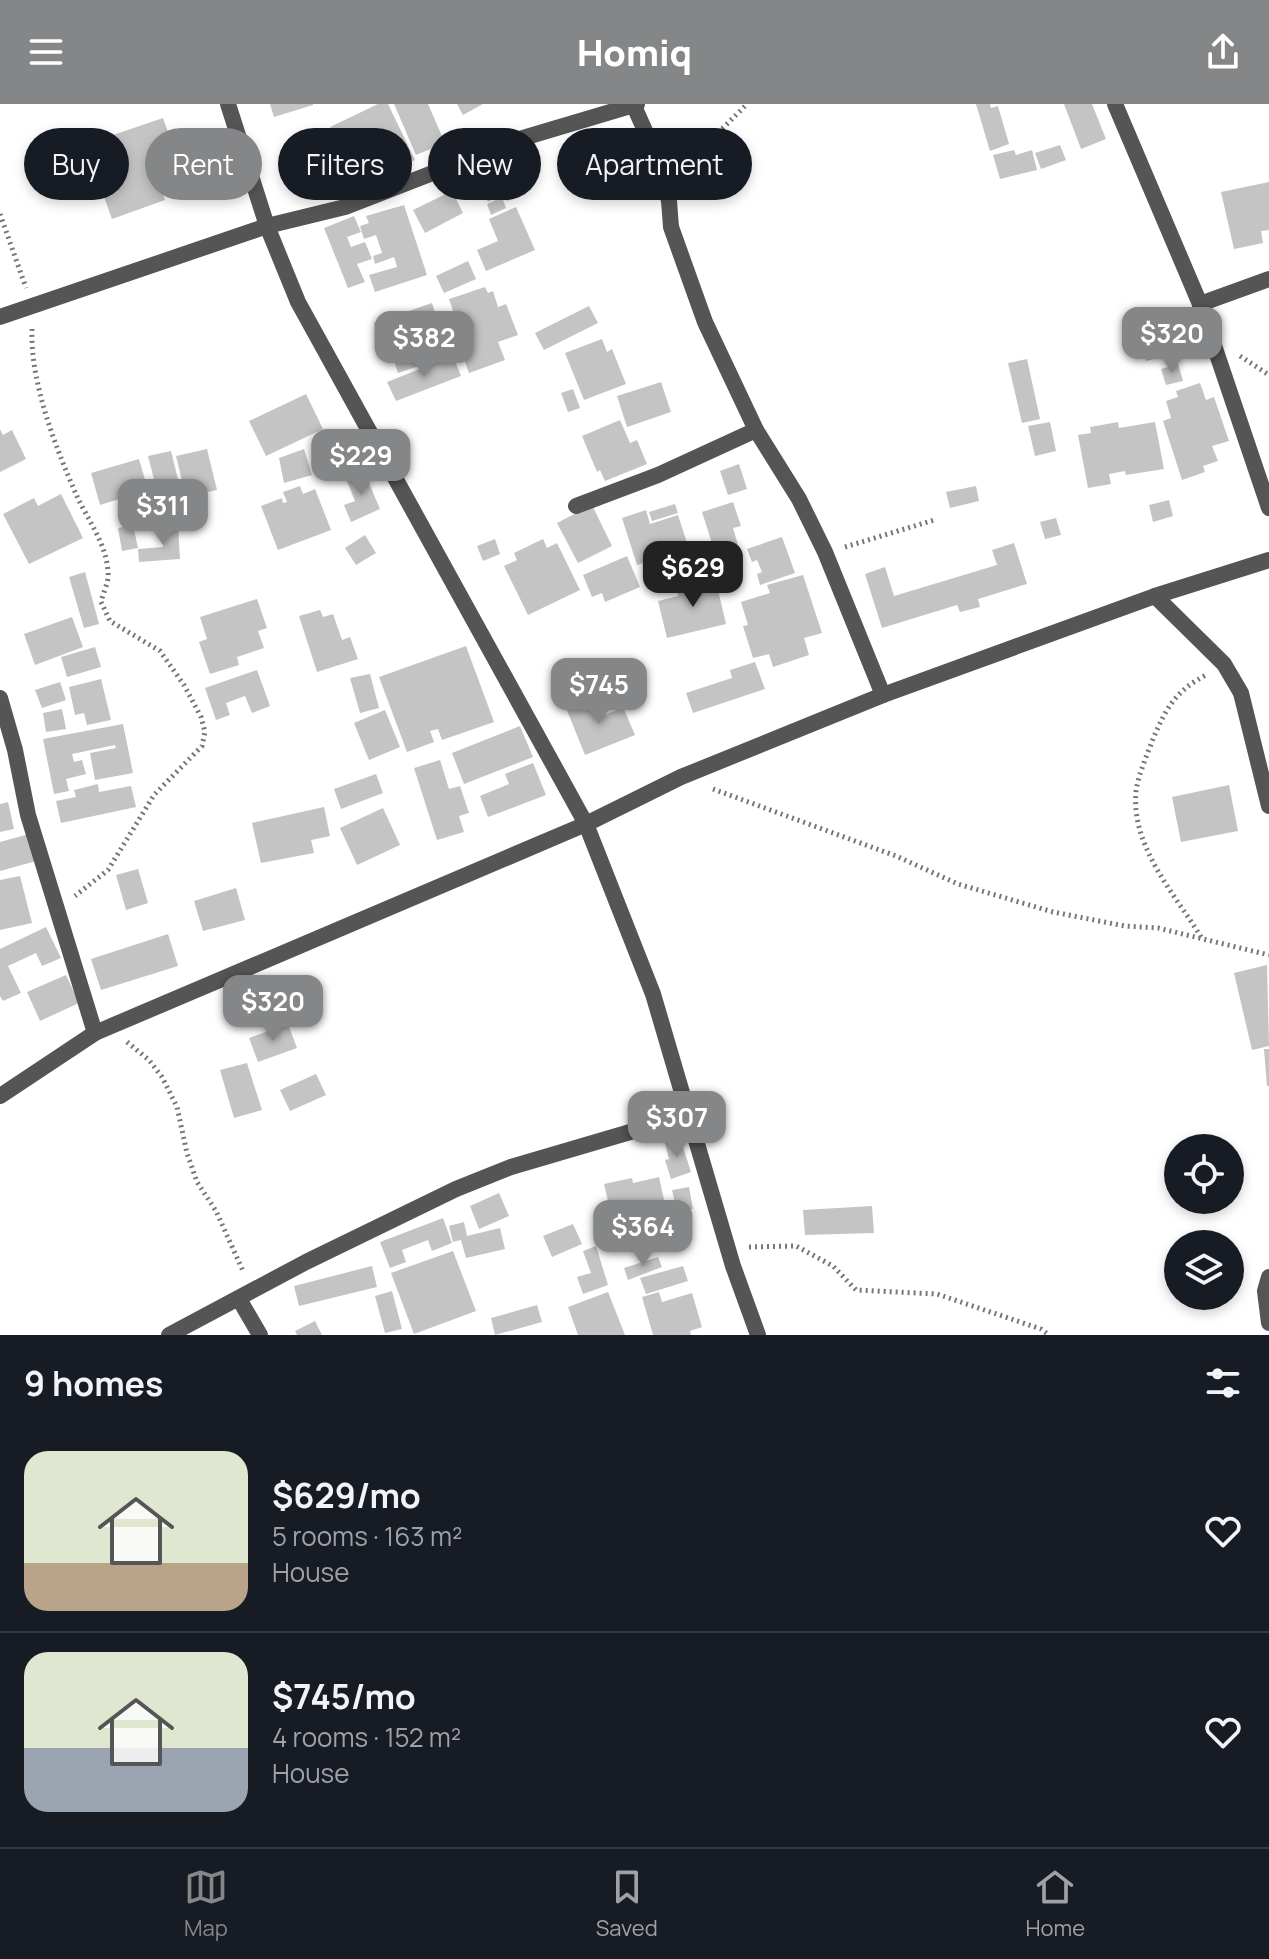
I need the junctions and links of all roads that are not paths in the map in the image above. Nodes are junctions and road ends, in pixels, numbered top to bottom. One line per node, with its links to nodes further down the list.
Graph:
1 (228, 104): 4 (street)
2 (634, 104): 4 (street); 8 (street)
3 (1115, 104): 6 (street)
4 (267, 226): 7 (street); 16 (street)
5 (1269, 279): 6 (street)
6 (1200, 304): 10 (street)
7 (0, 317)
8 (756, 430): 9 (street); 13 (street)
9 (576, 506)
10 (1269, 508)
11 (1269, 560): 12 (street)
12 (1155, 596): 13 (street); 15 (street)
13 (883, 695): 16 (street)
14 (0, 698): 17 (street)
15 (1269, 806)
16 (586, 824): 17 (street); 19 (street)
17 (103, 1031): 18 (street)
18 (0, 1096)
19 (688, 1115): 21 (street); 25 (street)
20 (1269, 1277): 22 (street)
21 (246, 1296): 23 (street); 24 (street)
22 (1269, 1323)
23 (169, 1335)
24 (260, 1335)
25 (758, 1335)

